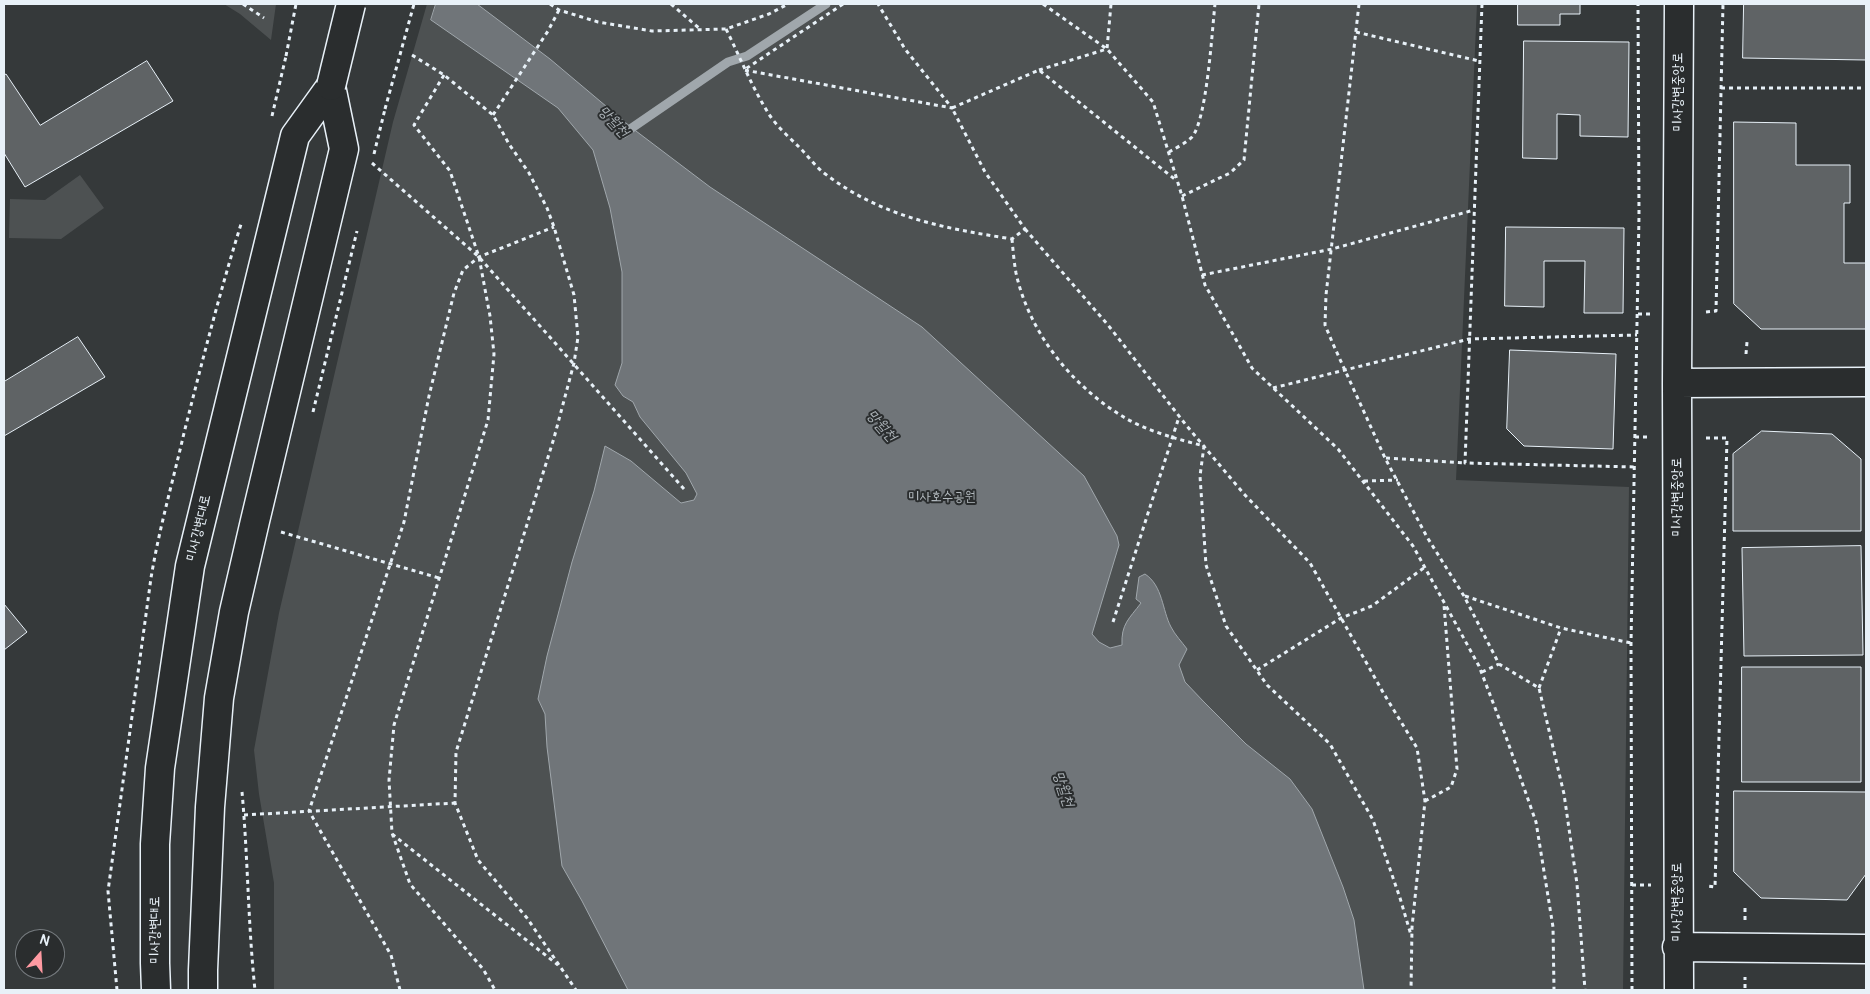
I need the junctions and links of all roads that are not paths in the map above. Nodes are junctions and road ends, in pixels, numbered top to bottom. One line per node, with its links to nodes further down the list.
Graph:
1 (351, 4): 3 (main road, 미사강변대로, bridge)
2 (1679, 4): 5 (main road, 미사강변중앙로)
3 (331, 86): 8 (main road, 미사강변대로); 9 (main road, 미사강변대로)
4 (1866, 382): 5 (main road)
5 (1677, 383): 6 (main road, 미사강변중앙로)
6 (1677, 947): 7 (main road); 10 (main road, 미사강변중앙로)
7 (1866, 949)
8 (156, 990)
9 (203, 990)
10 (1679, 990)

